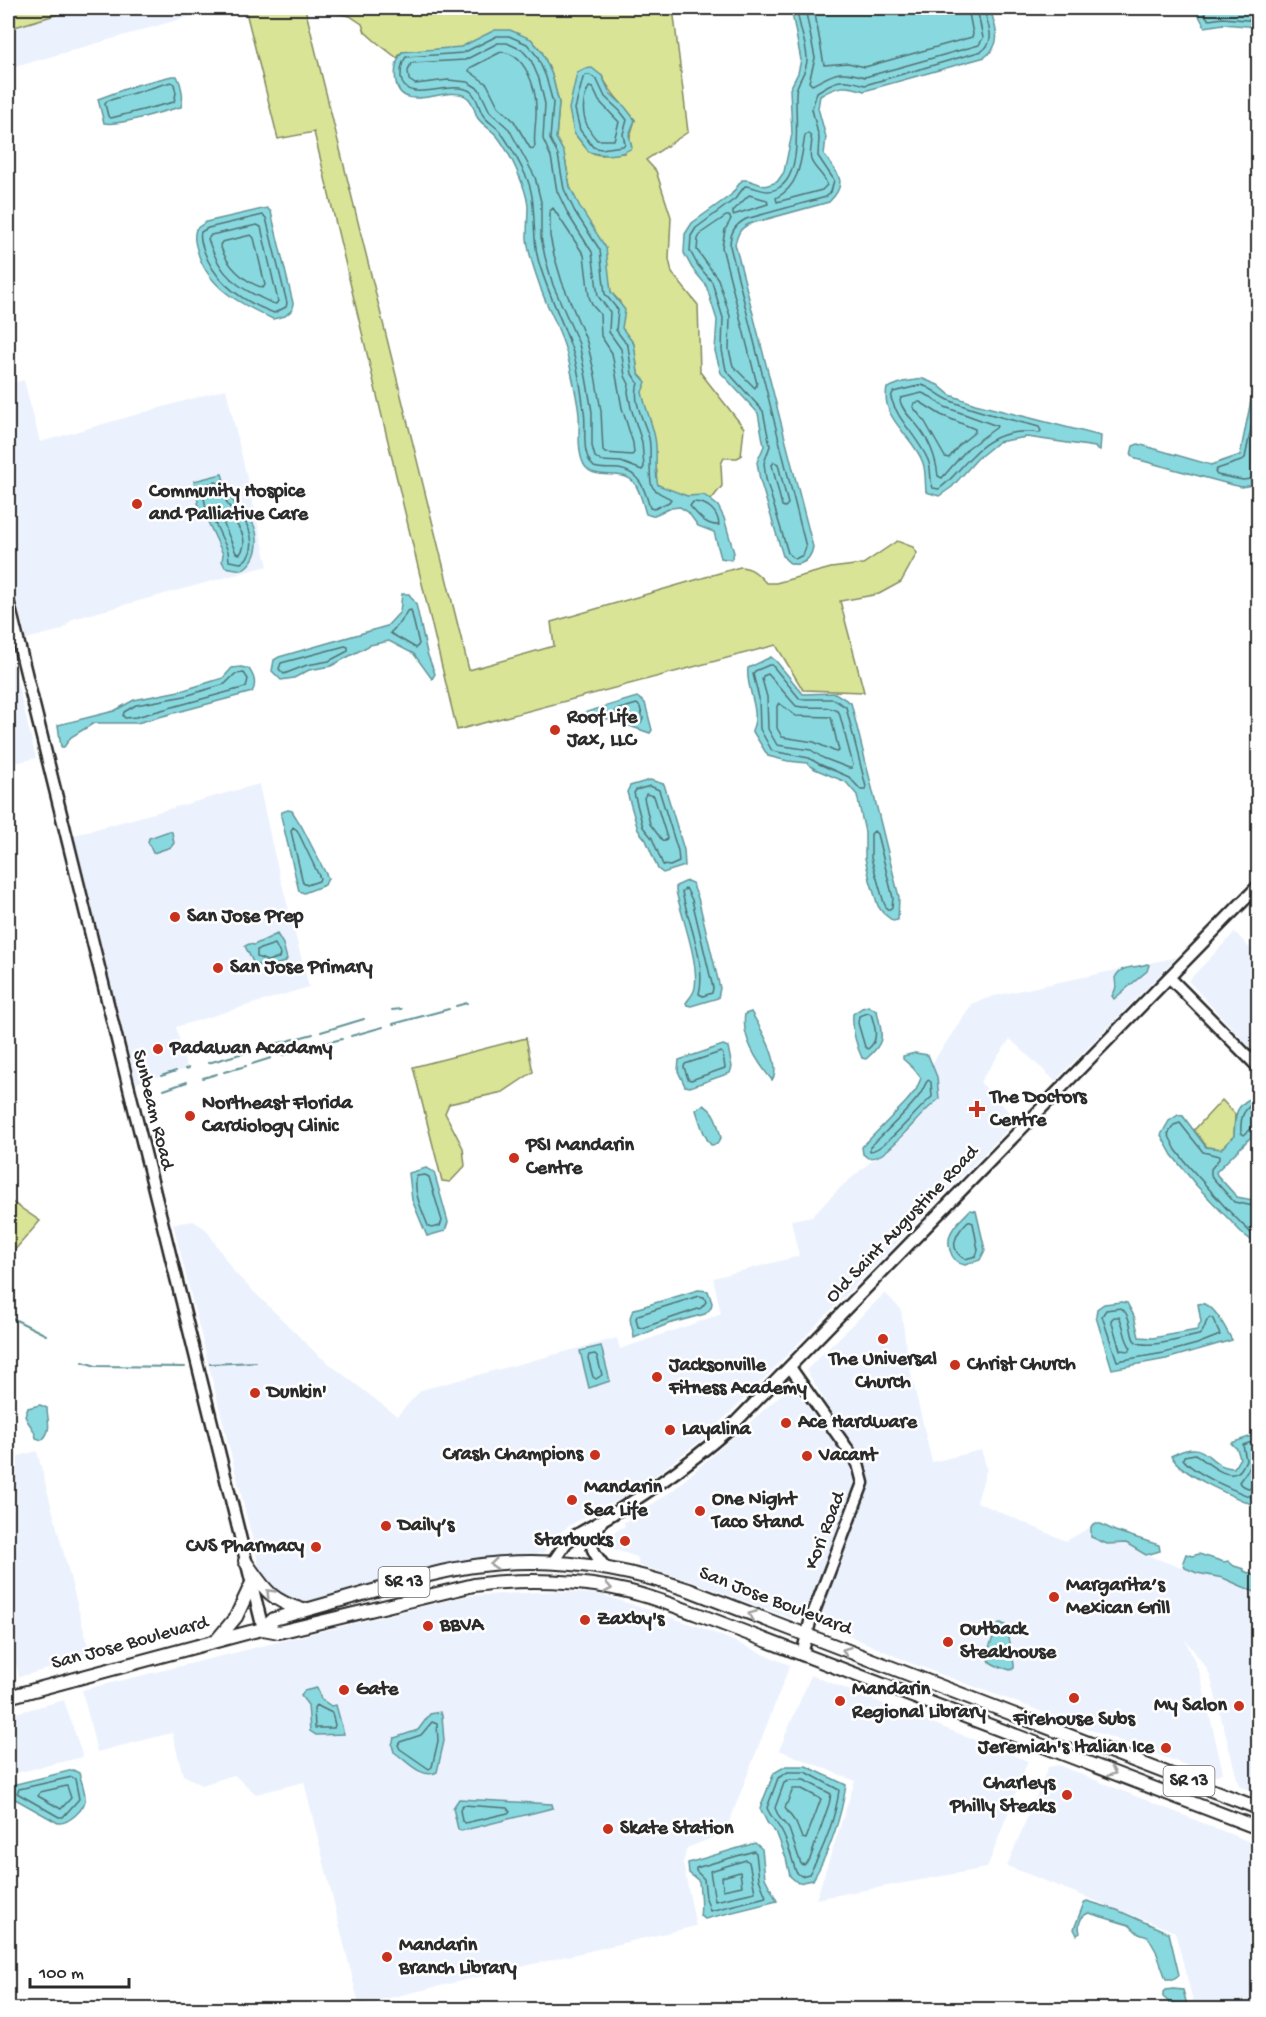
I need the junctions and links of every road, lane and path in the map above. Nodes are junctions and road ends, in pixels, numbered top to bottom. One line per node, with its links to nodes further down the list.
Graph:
1 (8, 600): 7 (street, Sunbeam Road)
2 (1258, 886): 3 (street, Old Saint Augustine Road)
3 (1170, 978): 4 (street); 5 (street, Old Saint Augustine Road)
4 (1258, 1067)
5 (790, 1367): 6 (street, Old Saint Augustine Road); 13 (street, Kori Road)
6 (602, 1521): 8 (street, Old Saint Augustine Road); 9 (street)
7 (245, 1561): 10 (street, Sunbeam Road); 11 (main road, one-way to 7)
8 (553, 1562): 9 (main road, San Jose Boulevard / SR 13); 11 (main road, San Jose Boulevard / SR 13, one-way to 11)
9 (605, 1567): 13 (main road, San Jose Boulevard / SR 13, one-way to 9)
10 (251, 1585): 12 (street, Sunbeam Road); 14 (main road)
11 (304, 1610): 12 (main road, San Jose Boulevard / SR 13)
12 (263, 1629): 14 (main road, San Jose Boulevard / SR 13); 15 (main road, San Jose Boulevard / SR 13, one-way to 15)
13 (807, 1636): 15 (street, Kori Road); 17 (main road, San Jose Boulevard / SR 13, one-way to 13)
14 (216, 1641): 16 (main road, San Jose Boulevard / SR 13)
15 (802, 1655): 19 (main road, San Jose Boulevard / SR 13, one-way to 19)
16 (8, 1697)
17 (1231, 1797): 18 (main road, San Jose Boulevard / SR 13); 19 (main road)
18 (1256, 1807): 20 (main road)
19 (1206, 1808): 20 (main road, San Jose Boulevard / SR 13)
20 (1227, 1817): 21 (main road, San Jose Boulevard / SR 13)
21 (1258, 1828)

